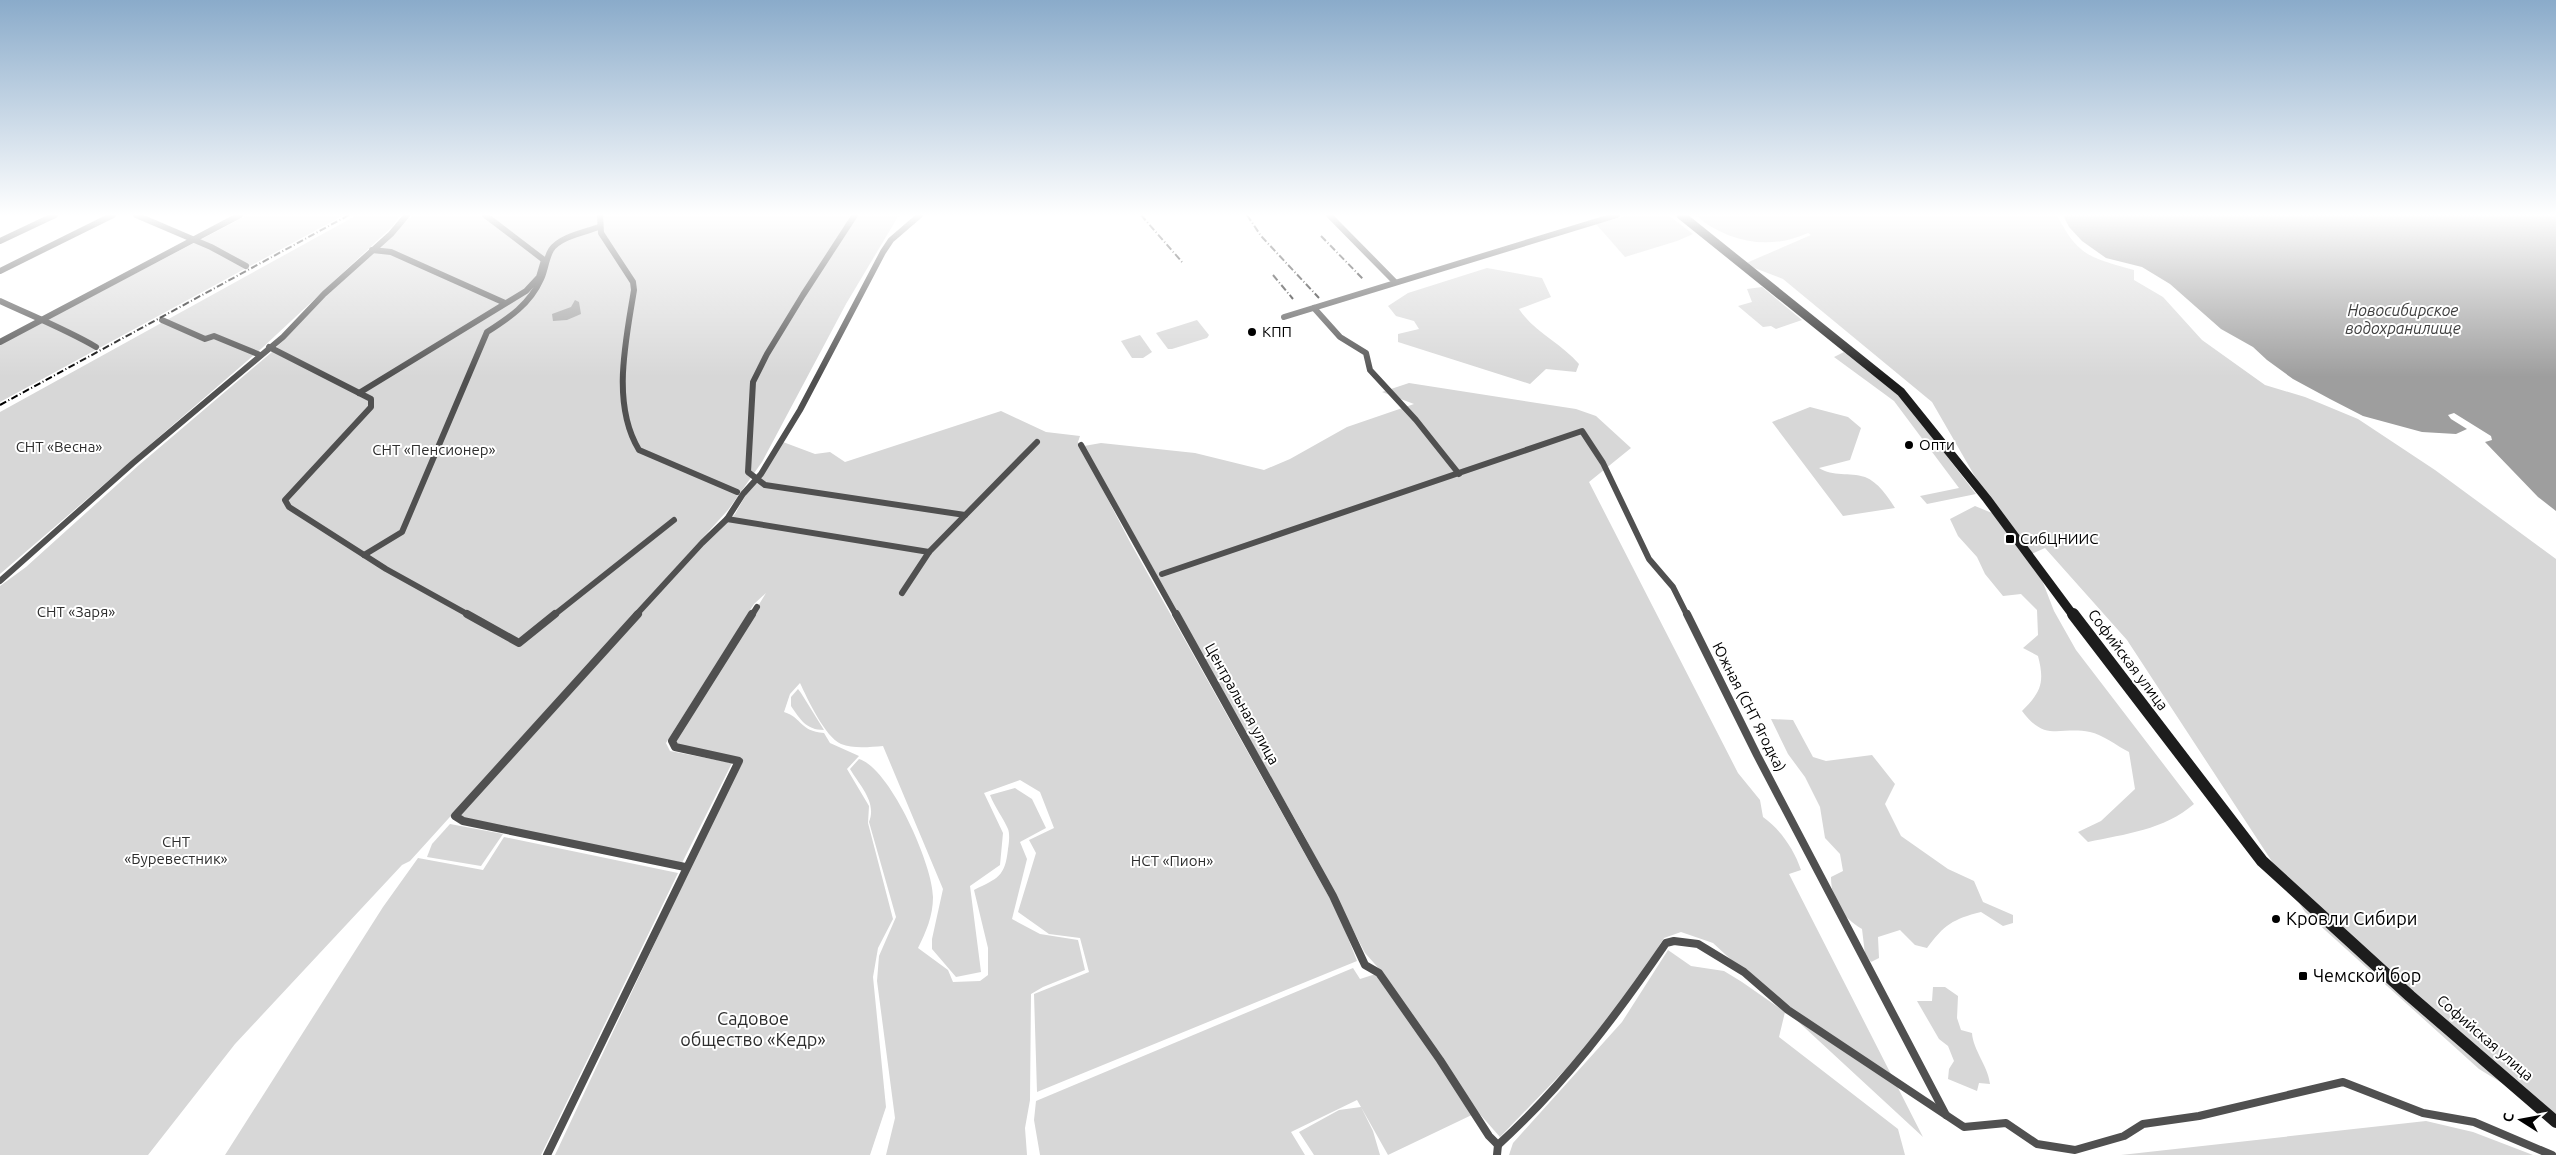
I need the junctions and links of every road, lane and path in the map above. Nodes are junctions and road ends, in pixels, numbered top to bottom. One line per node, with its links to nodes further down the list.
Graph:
1 (137, 269): 17 (street)
2 (352, 269): 21 (street)
3 (429, 269): 14 (street)
4 (541, 269): 14 (street)
5 (547, 269): 33 (street)
6 (624, 269): 28 (street)
7 (820, 269): 27 (street)
8 (874, 269): 27 (street)
9 (1382, 269): 12 (street)
10 (1438, 269): 12 (street)
11 (1748, 269): 40 (main road, Софийская улица)
12 (1395, 282): 15 (street)
13 (0, 301): 17 (street)
14 (505, 303): 23 (street)
15 (1314, 308): 16 (street); 26 (street)
16 (1284, 317)
17 (40, 320): 19 (street); 20 (street)
18 (162, 320): 22 (street)
19 (0, 342)
20 (96, 347)
21 (270, 348): 22 (street); 23 (street)
22 (260, 356): 35 (street)
23 (359, 393): 33 (street)
24 (1037, 442): 29 (street)
25 (1081, 445): 41 (street, Центральная улица)
26 (1459, 474): 34 (street); 39 (street, Южная (СНТ Ягодка))
27 (755, 479): 29 (street); 30 (street)
28 (737, 492)
29 (965, 515): 32 (street)
30 (727, 519): 32 (street); 38 (street)
31 (674, 520): 33 (street)
32 (929, 552): 36 (street)
33 (364, 555)
34 (1162, 574)
35 (0, 581)
36 (902, 594)
37 (757, 607): 38 (street)
38 (685, 867): 42 (street)
39 (1947, 1117): 41 (street); 44 (street)
40 (2556, 1122)
41 (1498, 1145): 43 (street)
42 (547, 1155)
43 (1497, 1155)
44 (2552, 1155)

